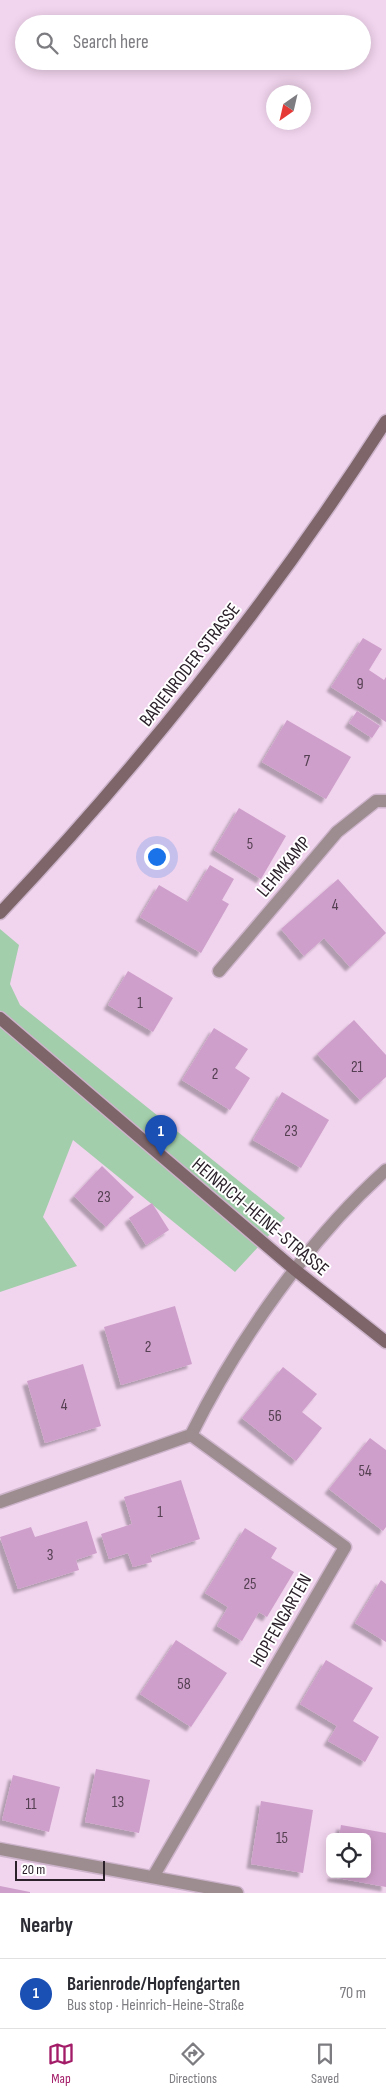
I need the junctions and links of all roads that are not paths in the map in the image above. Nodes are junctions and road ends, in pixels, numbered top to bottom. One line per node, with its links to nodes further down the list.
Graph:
1 (386, 421): 3 (street, BARIENRODER STRASSE)
2 (386, 801): 4 (street, LEHMKAMP)
3 (0, 913)
4 (219, 970)
5 (0, 1018): 7 (street, HEINRICH-HEINE-STRASSE)
6 (386, 1170): 7 (street)
7 (294, 1269): 8 (street, HEINRICH-HEINE-STRASSE); 9 (street)
8 (386, 1342)
9 (191, 1434): 10 (street); 12 (street, HOPFENGARTEN)
10 (0, 1502)
11 (0, 1849): 12 (street)
12 (153, 1877): 13 (street)
13 (237, 1893)

